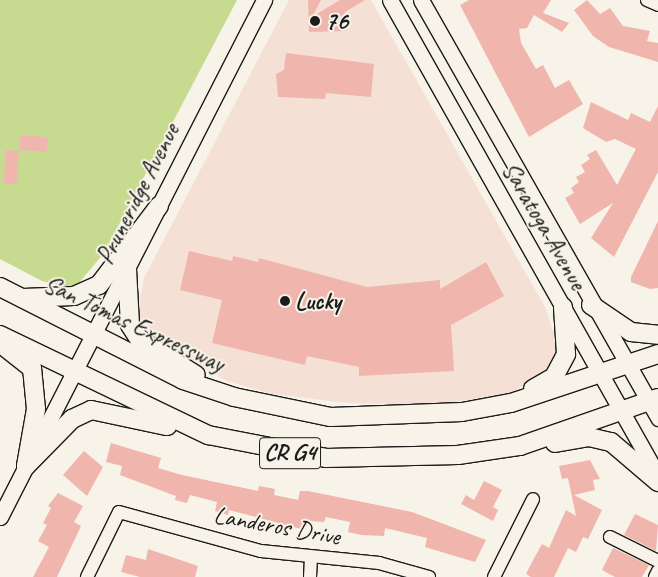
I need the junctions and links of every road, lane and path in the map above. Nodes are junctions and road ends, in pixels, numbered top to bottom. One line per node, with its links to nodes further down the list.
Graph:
1 (264, 0): 6 (main road, Pruneridge Avenue)
2 (390, 0): 11 (main road, Saratoga Avenue)
3 (420, 0): 10 (main road, Saratoga Avenue)
4 (647, 0): 5 (street)
5 (658, 5)
6 (159, 206): 7 (main road, Pruneridge Avenue); 9 (highway)
7 (127, 269): 14 (main road, Pruneridge Avenue); 20 (highway)
8 (0, 287): 9 (highway, San Tomas Expressway / CR G4)
9 (21, 298): 14 (highway, San Tomas Expressway / CR G4)
10 (591, 305): 13 (highway); 17 (main road, Saratoga Avenue)
11 (563, 307): 19 (main road, Saratoga Avenue); 22 (highway)
12 (0, 335): 18 (highway, CR G4)
13 (658, 335)
14 (93, 336): 18 (main road, Pruneridge Avenue); 20 (highway, San Tomas Expressway / CR G4)
15 (0, 343): 27 (highway)
16 (658, 354): 17 (highway, San Tomas Expressway / CR G4)
17 (625, 367): 19 (highway, San Tomas Expressway / CR G4); 21 (main road, Saratoga Avenue)
18 (74, 373): 25 (highway, CR G4); 27 (main road, Pruneridge Avenue)
19 (601, 376): 22 (highway, San Tomas Expressway / CR G4); 23 (main road, Saratoga Avenue)
20 (234, 396): 22 (highway, San Tomas Expressway / CR G4)
21 (652, 400): 23 (highway, CR G4); 24 (main road, Saratoga Avenue)
22 (511, 403)
23 (621, 412): 26 (highway, CR G4); 28 (main road, Saratoga Avenue)
24 (658, 418)
25 (208, 435): 26 (highway, CR G4); 27 (highway)
26 (520, 446): 29 (highway)
27 (26, 466): 31 (main road, Pruneridge Avenue)
28 (658, 476)
29 (658, 482)
30 (533, 499): 39 (street)
31 (0, 517)
32 (610, 537): 34 (street)
33 (311, 560): 36 (street, Landeros Drive); 37 (street); 38 (street, Landeros Drive)
34 (658, 561)
35 (658, 571): 40 (street)
36 (87, 577)
37 (310, 577)
38 (429, 577)
39 (494, 577)
40 (655, 577)

